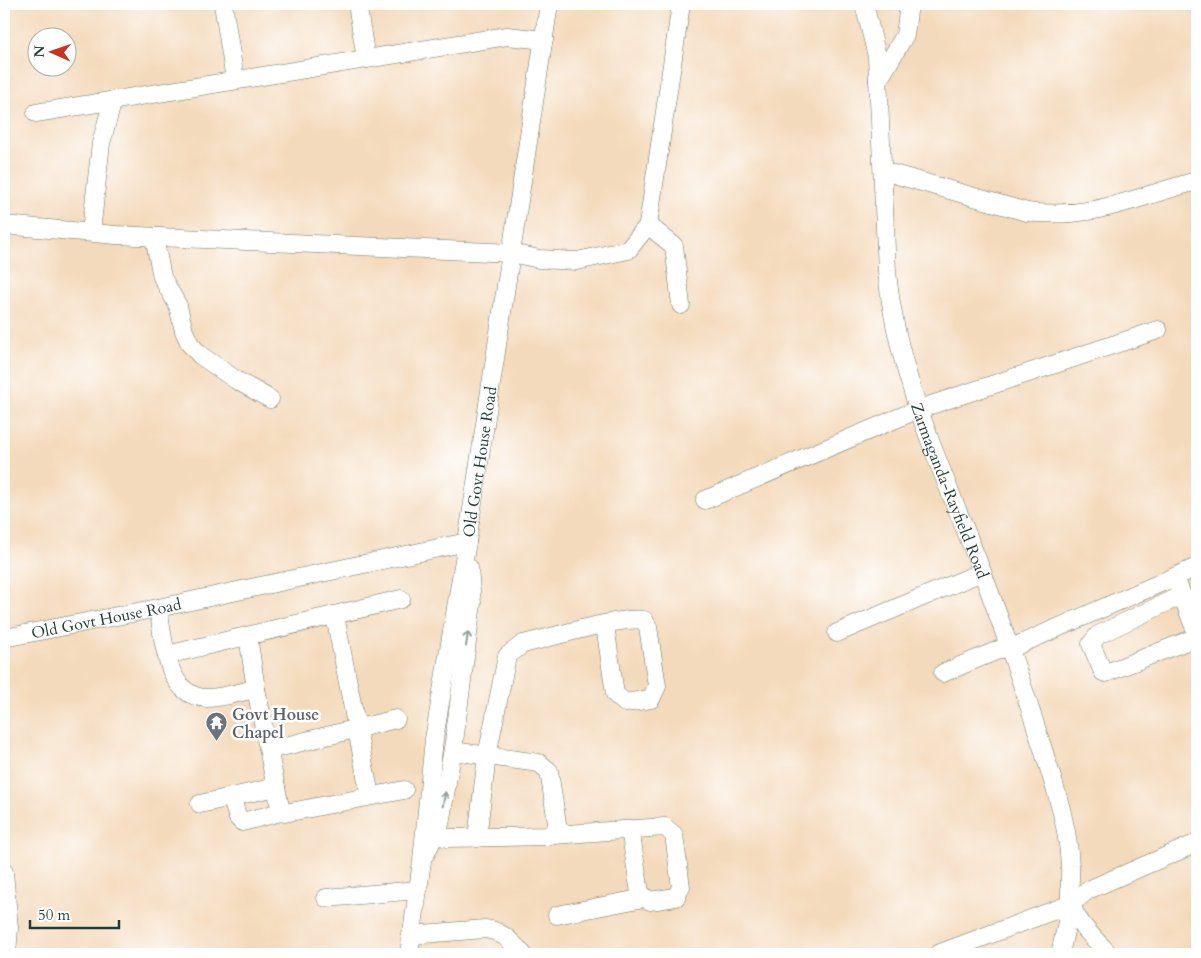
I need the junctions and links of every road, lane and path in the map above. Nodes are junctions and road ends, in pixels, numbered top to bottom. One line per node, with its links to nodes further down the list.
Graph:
1 (223, 4): 9 (street)
2 (357, 4): 8 (street)
3 (549, 4): 7 (street, Old Govt House Road)
4 (681, 4): 16 (street)
5 (864, 4): 10 (street, Zarmaganda-Rayfield Road)
6 (909, 4): 10 (street)
7 (544, 40): 8 (street); 19 (street, Old Govt House Road)
8 (366, 59): 9 (street)
9 (235, 80): 11 (street)
10 (878, 81): 13 (street, Zarmaganda-Rayfield Road)
11 (114, 100): 12 (street); 17 (street)
12 (36, 113)
13 (883, 171): 14 (street); 23 (street, Zarmaganda-Rayfield Road)
14 (1197, 181)
15 (4, 225): 17 (street)
16 (648, 225): 19 (street); 20 (street)
17 (91, 232): 18 (street)
18 (154, 237): 19 (street); 22 (street)
19 (512, 254): 25 (street, Old Govt House Road)
20 (682, 305)
21 (1158, 330): 23 (street)
22 (270, 399)
23 (918, 409): 24 (street); 27 (street, Zarmaganda-Rayfield Road)
24 (705, 500)
25 (466, 547): 31 (street, Old Govt House Road); 42 (street); 44 (street, one-way to 25)
26 (1197, 567): 28 (street)
27 (982, 572): 34 (street); 38 (street, Zarmaganda-Rayfield Road)
28 (1175, 577): 29 (street); 38 (street)
29 (1182, 595): 35 (street); 35 (street)
30 (401, 599): 32 (street)
31 (158, 608): 37 (street, Old Govt House Road); 39 (street)
32 (335, 616): 36 (street); 45 (street)
33 (605, 625): 33 (street); 48 (street)
34 (837, 633)
35 (1197, 635)
36 (248, 636): 39 (street); 41 (street)
37 (4, 638)
38 (1009, 648): 40 (street); 65 (street, Zarmaganda-Rayfield Road)
39 (167, 655): 41 (street)
40 (943, 673)
41 (256, 689): 46 (street)
42 (438, 718): 44 (street); 60 (street)
43 (396, 719): 45 (street)
44 (457, 722): 47 (street)
45 (356, 728): 46 (street); 51 (street)
46 (269, 750): 49 (street)
47 (453, 751): 48 (street); 56 (street, one-way to 47)
48 (487, 756): 57 (street); 58 (street)
49 (276, 787): 52 (street); 54 (street)
50 (404, 790): 51 (street)
51 (370, 796): 54 (street)
52 (232, 797): 53 (street); 54 (street)
53 (200, 804)
54 (281, 812)
55 (630, 829): 57 (street); 64 (street); 64 (street)
56 (436, 834): 58 (street); 60 (street)
57 (553, 835): 58 (street)
58 (477, 838)
59 (1197, 843): 65 (street)
60 (422, 861): 62 (street)
61 (4, 872): 68 (street)
62 (418, 890): 63 (street); 67 (street)
63 (326, 898)
64 (644, 898): 66 (street)
65 (1070, 904): 71 (street); 72 (street, Zarmaganda-Rayfield Road); 73 (street)
66 (557, 915)
67 (410, 935): 69 (street); 70 (street)
68 (7, 954)
69 (408, 954)
70 (523, 954)
71 (938, 954)
72 (1060, 954)
73 (1109, 954)

